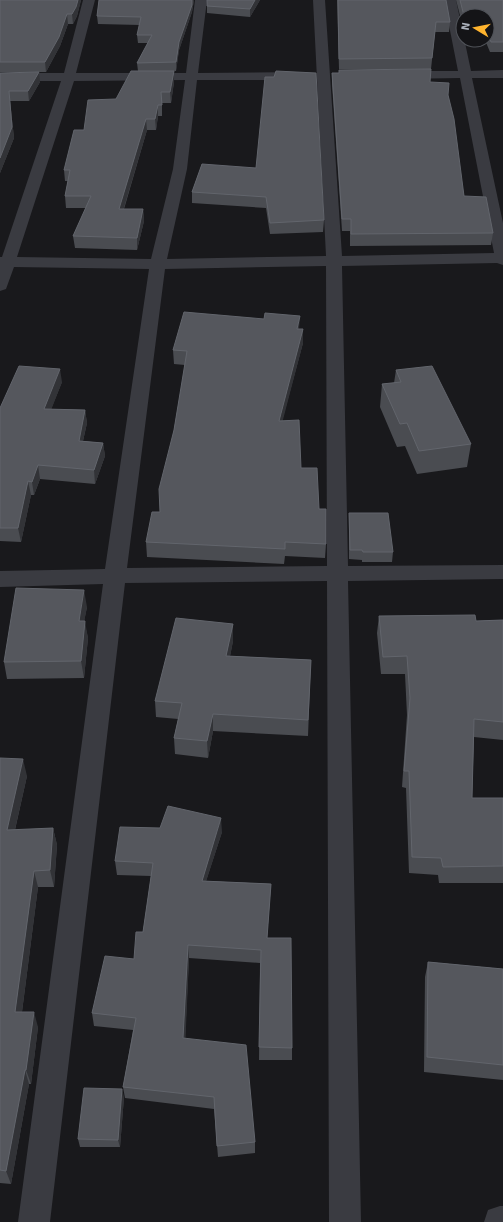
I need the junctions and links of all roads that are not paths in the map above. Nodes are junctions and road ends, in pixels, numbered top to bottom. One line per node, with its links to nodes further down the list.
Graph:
1 (89, 0): 12 (street)
2 (201, 0): 9 (street)
3 (319, 0): 10 (street)
4 (450, 0): 5 (street)
5 (465, 74): 6 (street); 8 (street); 13 (street)
6 (503, 74)
7 (338, 75): 10 (street)
8 (386, 75)
9 (192, 76): 10 (street); 12 (street); 16 (street)
10 (322, 76): 15 (street)
11 (0, 77): 12 (street)
12 (69, 77): 14 (street)
13 (503, 259): 15 (street)
14 (4, 262): 16 (street); 17 (street)
15 (334, 262): 16 (street); 19 (street)
16 (158, 264): 20 (street)
17 (0, 286)
18 (503, 572): 19 (street)
19 (337, 574): 20 (street); 23 (street)
20 (115, 576): 21 (street); 22 (street)
21 (0, 579)
22 (34, 1222)
23 (345, 1222)

